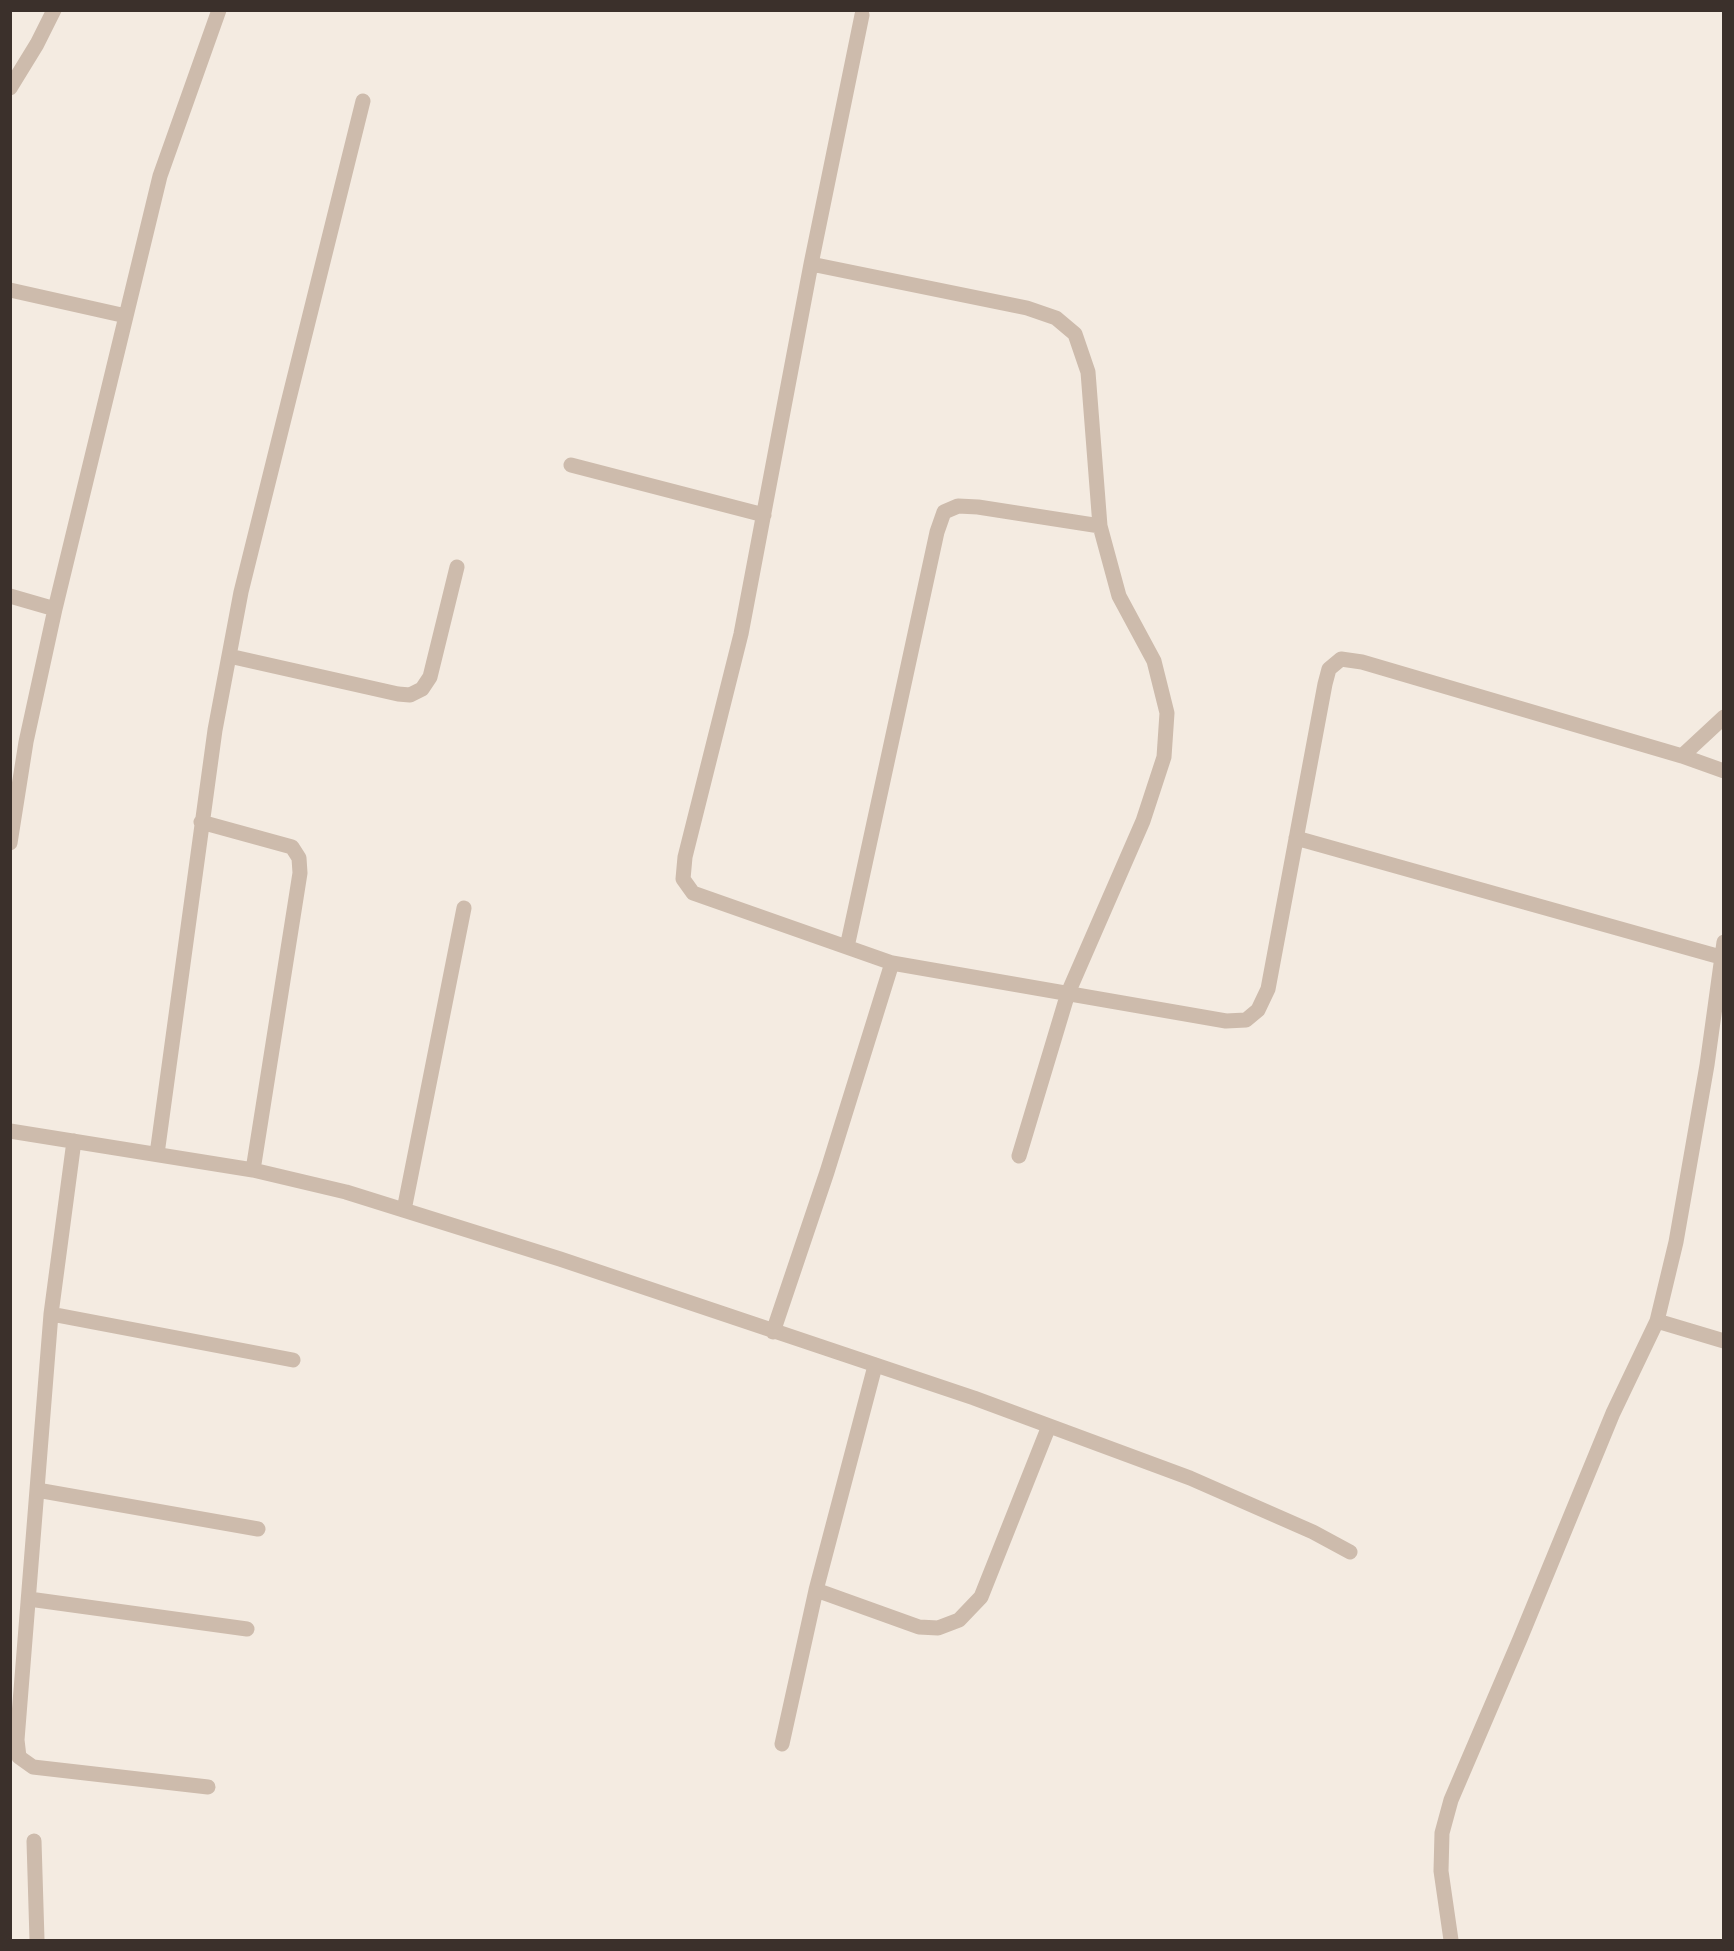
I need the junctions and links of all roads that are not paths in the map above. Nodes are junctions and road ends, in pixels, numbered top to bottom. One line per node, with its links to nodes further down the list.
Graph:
1 (54, 10): 4 (street)
2 (219, 10): 8 (street)
3 (862, 15): 6 (street)
4 (10, 88)
5 (363, 101): 15 (street)
6 (811, 264): 10 (street); 11 (street)
7 (10, 290): 8 (street)
8 (126, 316): 14 (street)
9 (571, 465): 10 (street)
10 (764, 514): 23 (street)
11 (1100, 526): 23 (street); 26 (street)
12 (457, 567): 15 (street)
13 (10, 596): 14 (street)
14 (55, 609): 21 (street)
15 (229, 656): 19 (street)
16 (1724, 717): 17 (street)
17 (1683, 756): 18 (street); 20 (street)
18 (1724, 771)
19 (201, 822): 29 (street); 31 (street)
20 (1296, 838): 24 (street); 26 (street)
21 (10, 843)
22 (464, 908): 32 (street)
23 (847, 947): 25 (street)
24 (1722, 952): 34 (street)
25 (892, 963): 26 (street); 35 (street)
26 (1068, 993): 30 (street)
27 (10, 1131): 28 (street)
28 (74, 1141): 29 (street); 33 (street)
29 (157, 1154): 31 (street)
30 (1019, 1156)
31 (253, 1170): 32 (street)
32 (404, 1210): 35 (street)
33 (51, 1314): 37 (street); 40 (street)
34 (1657, 1321): 36 (street); 50 (street)
35 (772, 1332): 38 (street)
36 (1724, 1341)
37 (293, 1360)
38 (875, 1366): 39 (street); 43 (street)
39 (1049, 1426): 42 (street); 43 (street)
40 (37, 1490): 41 (street); 44 (street)
41 (258, 1529)
42 (1350, 1552)
43 (816, 1590): 46 (street)
44 (28, 1599): 45 (street); 47 (street)
45 (247, 1629)
46 (782, 1744)
47 (208, 1787)
48 (34, 1841): 49 (street)
49 (37, 1941)
50 (1451, 1941)

